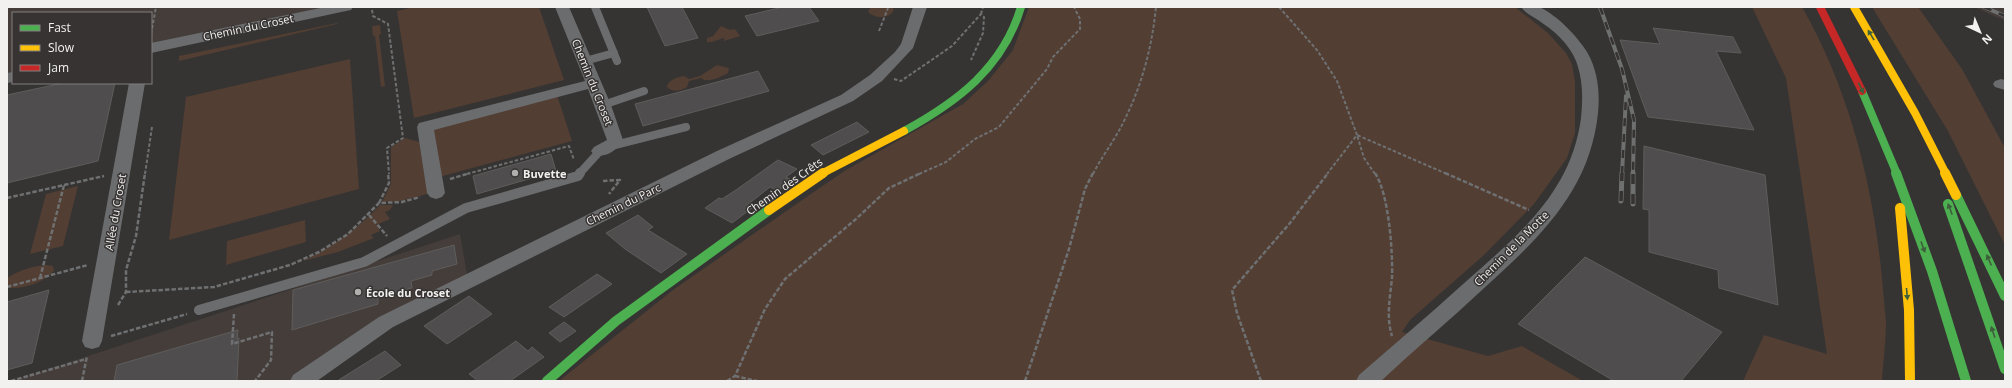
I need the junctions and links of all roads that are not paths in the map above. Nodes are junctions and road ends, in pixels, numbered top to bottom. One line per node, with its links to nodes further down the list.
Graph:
1 (346, 7): 9 (street, Chemin du Croset)
2 (562, 7): 12 (street, Chemin du Croset)
3 (595, 7): 10 (lane)
4 (920, 7): 26 (street, Chemin du Parc)
5 (1021, 7): 27 (main road, Chemin des Crêts)
6 (1528, 7): 28 (street, Chemin de la Motte)
7 (1820, 7): 20 (main road, one-way to 20)
8 (1854, 7): 17 (main road, one-way to 8)
9 (152, 48)
10 (614, 53): 11 (lane); 12 (lane)
11 (617, 61)
12 (585, 62): 13 (street, Chemin du Croset)
13 (594, 83): 16 (street, Chemin du Croset); 21 (street)
14 (137, 84): 24 (street, Allée du Croset)
15 (644, 91): 16 (lane)
16 (603, 105): 19 (street, Chemin du Croset)
17 (1911, 106): 22 (main road, one-way to 17); 25 (main road, one-way to 17)
18 (686, 127): 19 (lane)
19 (605, 148): 23 (lane)
20 (1895, 171): 29 (main road, one-way to 29); 30 (main road, one-way to 30)
21 (435, 188)
22 (2005, 296)
23 (199, 310)
24 (92, 341)
25 (2005, 369)
26 (300, 381)
27 (546, 381)
28 (1368, 381)
29 (1910, 381)
30 (1966, 381)

